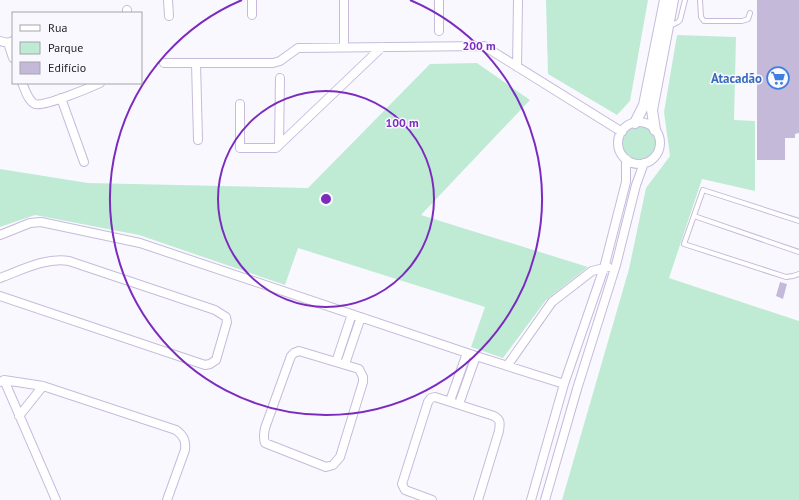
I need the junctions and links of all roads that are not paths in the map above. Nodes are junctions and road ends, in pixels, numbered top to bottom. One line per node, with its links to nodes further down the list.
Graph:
1 (168, 0): 12 (street)
2 (252, 0): 11 (street)
3 (344, 0): 16 (street)
4 (439, 0): 14 (street)
5 (518, 0): 21 (street)
6 (665, 0): 27 (street)
7 (673, 0): 13 (street)
8 (685, 0): 13 (lane)
9 (700, 0): 10 (lane)
10 (750, 13)
11 (252, 15)
12 (168, 16)
13 (668, 26): 28 (street)
14 (439, 31)
15 (7, 42): 18 (street)
16 (344, 47): 17 (street); 20 (street)
17 (382, 47): 21 (street); 31 (street)
18 (12, 55)
19 (164, 63): 20 (street)
20 (196, 63): 30 (street)
21 (517, 67): 29 (street)
22 (280, 78): 31 (street)
23 (22, 84): 25 (street)
24 (97, 84): 25 (street)
25 (61, 98): 33 (street)
26 (240, 104): 31 (street)
27 (635, 123): 28 (street); 29 (street)
28 (655, 130): 34 (street)
29 (622, 132): 32 (street)
30 (198, 140)
31 (279, 145)
32 (626, 159): 34 (street); 40 (street)
33 (84, 162)
34 (644, 163): 39 (street)
35 (694, 216): 36 (lane); 38 (lane); 41 (lane)
36 (799, 221)
37 (0, 235): 44 (street)
38 (799, 252)
39 (616, 265): 40 (street); 62 (street)
40 (604, 268): 50 (street); 52 (street)
41 (799, 274)
42 (0, 278): 43 (street)
43 (0, 296)
44 (352, 314): 45 (street); 48 (street)
45 (361, 317): 46 (street); 49 (street)
46 (467, 353): 47 (street); 54 (street)
47 (476, 356): 50 (street); 55 (street)
48 (336, 362): 49 (street); 49 (street)
49 (345, 364)
50 (507, 366): 52 (street)
51 (2, 381): 53 (street); 56 (street)
52 (564, 384): 61 (street)
53 (43, 386): 56 (street); 58 (street)
54 (450, 401): 55 (street); 59 (street)
55 (459, 404): 60 (street)
56 (19, 416): 57 (street)
57 (56, 500)
58 (167, 500)
59 (432, 500)
60 (478, 500)
61 (531, 500)
62 (545, 500)

